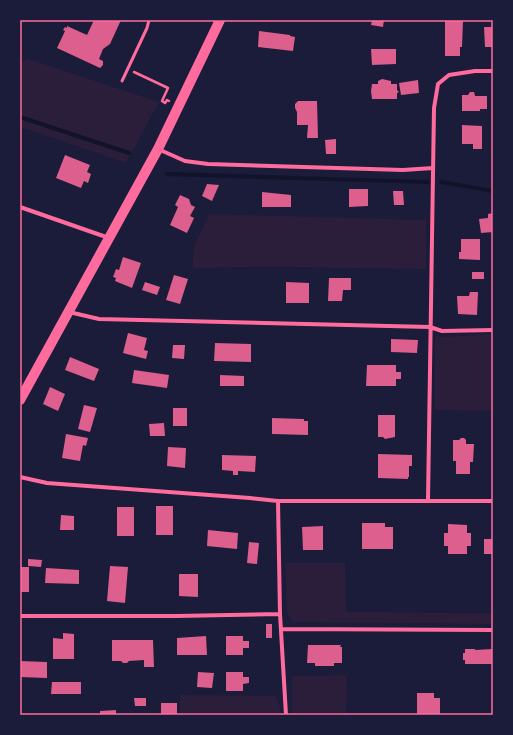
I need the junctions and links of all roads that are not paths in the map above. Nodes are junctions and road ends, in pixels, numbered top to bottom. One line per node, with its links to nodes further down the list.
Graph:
1 (149, 20): 4 (lane)
2 (220, 20): 5 (main road)
3 (493, 71): 6 (street)
4 (122, 81)
5 (158, 149): 6 (street); 8 (main road)
6 (433, 168): 10 (street)
7 (20, 207): 8 (street)
8 (110, 238): 9 (main road)
9 (69, 312): 10 (street); 12 (main road)
10 (430, 327): 11 (street); 15 (street)
11 (493, 330)
12 (20, 400)
13 (20, 477): 14 (street)
14 (278, 501): 15 (street); 17 (street)
15 (428, 501): 16 (street)
16 (493, 501)
17 (280, 614): 18 (street); 19 (street)
18 (20, 616)
19 (281, 630): 20 (street); 21 (street)
20 (493, 630)
21 (286, 715)

